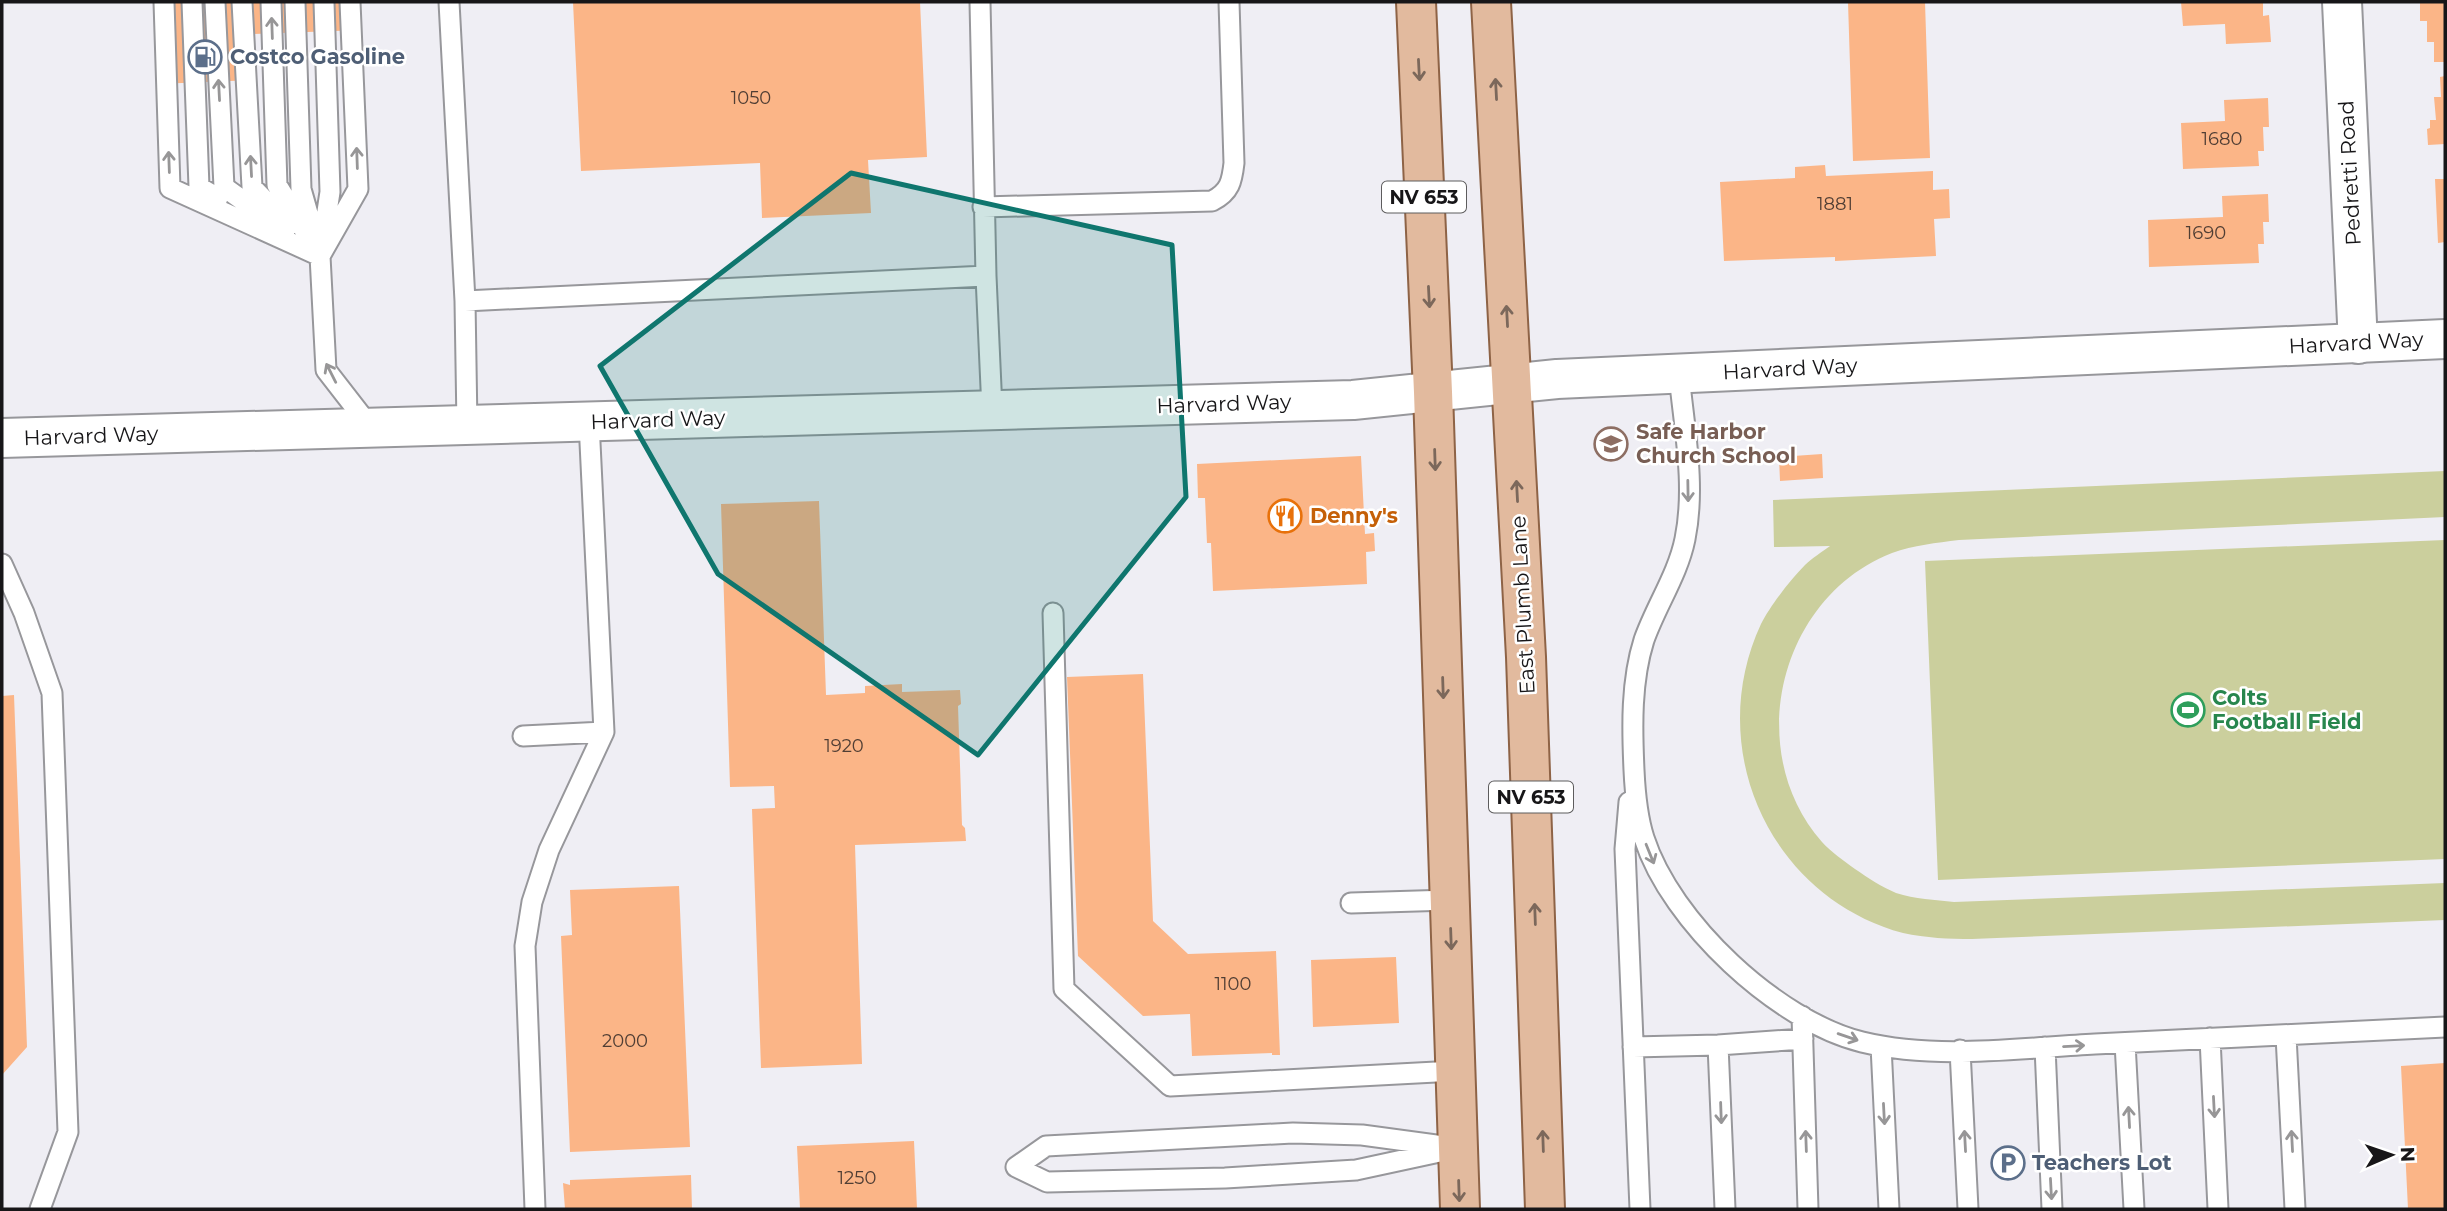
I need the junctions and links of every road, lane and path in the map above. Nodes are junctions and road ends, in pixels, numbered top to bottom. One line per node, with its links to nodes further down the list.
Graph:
1 (164, 2): 16 (lane, one-way to 1)
2 (192, 2): 16 (lane)
3 (215, 2): 16 (lane, one-way to 3)
4 (242, 2): 16 (lane, one-way to 4)
5 (271, 2): 16 (lane, one-way to 5)
6 (295, 2): 16 (lane)
7 (324, 2): 16 (lane)
8 (350, 2): 16 (lane, one-way to 8)
9 (449, 2): 18 (lane)
10 (980, 2): 15 (lane)
11 (1229, 2): 15 (lane)
12 (1416, 2): 23 (main road, NV 653, one-way to 23)
13 (1492, 2): 22 (main road, East Plumb Lane / NV 653, one-way to 13)
14 (2342, 2): 20 (street, Pedretti Road)
15 (984, 207): 17 (lane)
16 (320, 256): 27 (lane, one-way to 16)
17 (986, 276): 18 (lane); 24 (lane)
18 (464, 300): 26 (lane)
19 (2445, 339): 20 (street, Harvard Way)
20 (2358, 344): 21 (street, Harvard Way)
21 (1679, 374): 22 (street, Harvard Way); 31 (lane, one-way to 31)
22 (1511, 384): 23 (street, Harvard Way); 52 (main road, East Plumb Lane / NV 653, one-way to 22)
23 (1433, 392): 24 (street, Harvard Way); 34 (main road, NV 653, one-way to 34)
24 (992, 410): 25 (street, Harvard Way)
25 (589, 422): 26 (street, Harvard Way); 32 (lane)
26 (467, 426): 27 (street, Harvard Way)
27 (371, 428): 28 (street, Harvard Way)
28 (2, 438)
29 (2, 564): 49 (lane)
30 (1053, 613): 47 (lane)
31 (1633, 731): 36 (lane, one-way to 36); 44 (lane)
32 (604, 732): 33 (lane); 50 (lane)
33 (523, 736)
34 (1450, 900): 35 (lane); 47 (main road, NV 653, one-way to 47)
35 (1351, 904)
36 (1802, 1016): 40 (lane); 43 (lane, one-way to 43)
37 (2445, 1027): 38 (lane)
38 (2288, 1035): 39 (lane); 61 (lane, one-way to 38)
39 (2210, 1038): 41 (lane); 60 (lane, one-way to 60)
40 (1803, 1039): 42 (lane); 55 (lane, one-way to 40)
41 (2125, 1043): 45 (lane, one-way to 41); 59 (lane, one-way to 41)
42 (1718, 1045): 44 (lane); 54 (lane, one-way to 54)
43 (1881, 1046): 46 (lane); 56 (lane, one-way to 56)
44 (1633, 1047): 53 (lane)
45 (2045, 1047): 46 (lane); 58 (lane, one-way to 58)
46 (1960, 1050): 57 (lane, one-way to 46)
47 (1455, 1071): 48 (main road, NV 653)
48 (1458, 1148): 48 (lane); 51 (main road, NV 653, one-way to 51)
49 (40, 1209)
50 (535, 1209)
51 (1460, 1209)
52 (1545, 1209)
53 (1640, 1209)
54 (1725, 1209)
55 (1808, 1209)
56 (1889, 1209)
57 (1968, 1209)
58 (2052, 1209)
59 (2134, 1209)
60 (2218, 1209)
61 (2295, 1209)

